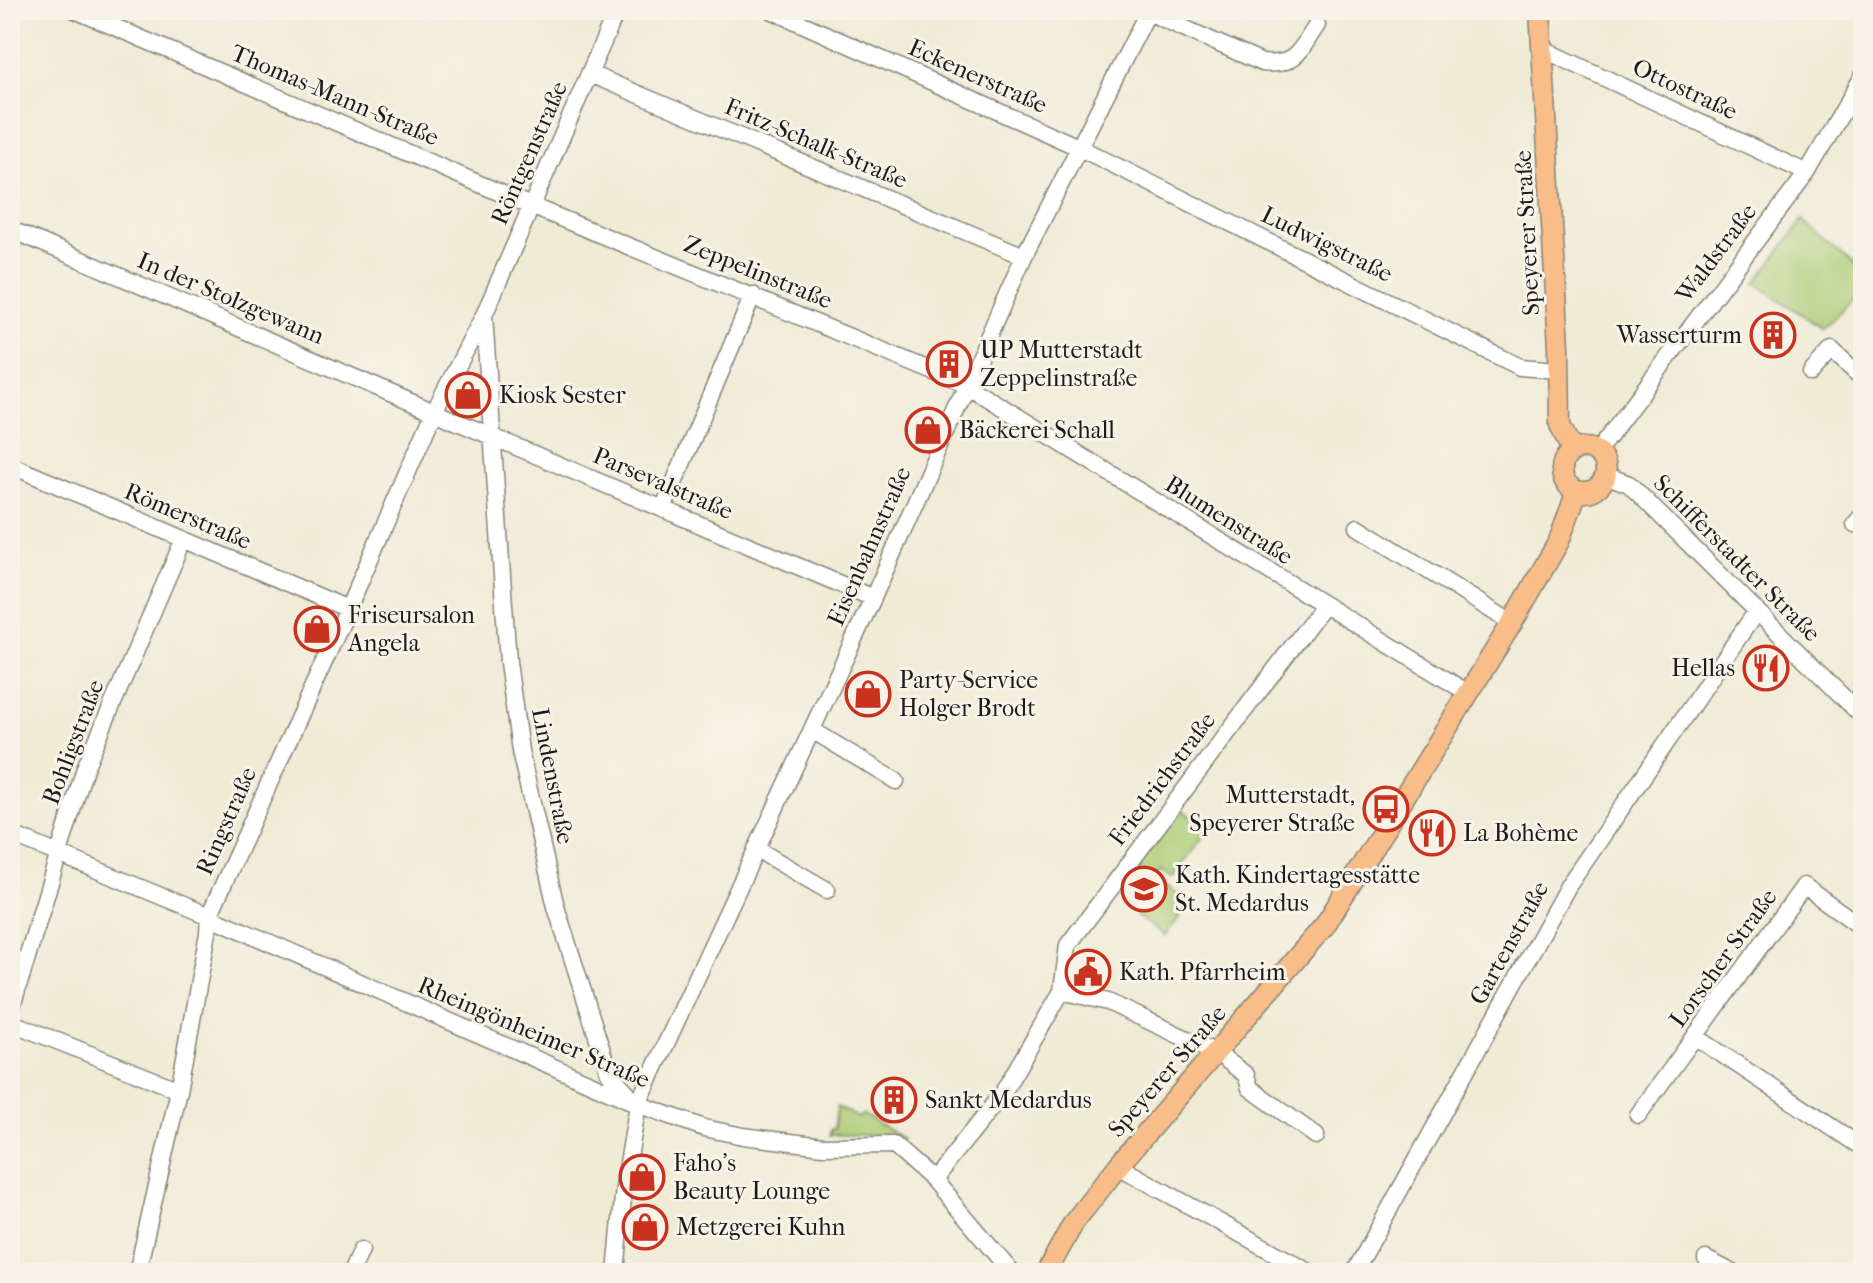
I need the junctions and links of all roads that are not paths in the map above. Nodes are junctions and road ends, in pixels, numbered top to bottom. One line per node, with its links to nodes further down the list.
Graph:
1 (75, 10): 12 (street, Thomas-Mann-Straße)
2 (617, 10): 8 (street, Röntgenstraße)
3 (771, 10): 10 (street, Eckenerstraße)
4 (1540, 10): 7 (main road, Speyerer Straße)
5 (1148, 11): 6 (street); 10 (street, Eisenbahnstraße)
6 (1317, 25)
7 (1543, 49): 11 (street, Ottostraße); 17 (main road, Speyerer Straße)
8 (590, 74): 12 (street, Röntgenstraße); 14 (street, Fritz-Schalk-Straße)
9 (1863, 76): 11 (street, Waldstraße)
10 (1078, 147): 14 (street, Eisenbahnstraße); 17 (street, Ludwigstraße)
11 (1807, 173): 24 (street, Waldstraße)
12 (531, 206): 15 (street, Zeppelinstraße); 16 (street, Röntgenstraße)
13 (10, 229): 21 (street, In der Stolzgewann)
14 (1024, 256): 20 (street, Eisenbahnstraße)
15 (753, 295): 20 (street, Zeppelinstraße); 28 (street)
16 (484, 315): 21 (street, Röntgenstraße); 22 (street, Lindenstraße)
17 (1559, 370): 23 (main road, Speyerer Straße)
18 (1811, 373): 19 (street)
19 (1863, 379)
20 (966, 385): 31 (street, Eisenbahnstraße); 32 (street, Blumenstraße)
21 (434, 412): 22 (street, Parsevalstraße); 33 (street, Ringstraße)
22 (493, 437): 28 (street, Parsevalstraße); 52 (street, Lindenstraße)
23 (1572, 451): 24 (main road); 27 (main road)
24 (1597, 452): 26 (main road)
25 (10, 467): 30 (street, Römerstraße)
26 (1605, 475): 27 (main road); 34 (street, Schifferstadter Straße)
27 (1577, 491): 35 (main road, Speyerer Straße)
28 (663, 509): 31 (street, Parsevalstraße)
29 (1358, 527): 35 (street)
30 (183, 541): 33 (street, Römerstraße); 42 (street, Bohligstraße)
31 (873, 598): 38 (street, Eisenbahnstraße)
32 (1323, 606): 36 (street, Blumenstraße); 46 (street, Friedrichstraße)
33 (348, 609): 44 (street, Ringstraße)
34 (1756, 612): 37 (street, Schifferstadter Straße); 66 (street, Gartenstraße)
35 (1512, 623): 36 (main road, Speyerer Straße)
36 (1468, 693): 50 (main road, Speyerer Straße)
37 (1863, 717)
38 (812, 730): 39 (street); 41 (street, Eisenbahnstraße)
39 (896, 781)
40 (10, 834): 42 (street, Rheingönheimer Straße)
41 (756, 849): 43 (street); 52 (street, Eisenbahnstraße)
42 (58, 853): 44 (street, Rheingönheimer Straße); 47 (street, Bohligstraße)
43 (827, 890)
44 (209, 916): 51 (street, Ringstraße); 52 (street, Rheingönheimer Straße)
45 (1863, 928): 49 (street, Lorscher Straße)
46 (1062, 991): 50 (street); 57 (street)
47 (10, 1013)
48 (10, 1022): 51 (street)
49 (1696, 1037): 53 (street, Lorscher Straße); 55 (street)
50 (1217, 1053): 54 (street); 56 (main road, Speyerer Straße)
51 (179, 1090): 60 (street, Ringstraße)
52 (638, 1104): 57 (street, Rheingönheimer Straße); 62 (street, Eisenbahnstraße)
53 (1638, 1115)
54 (1316, 1136)
55 (1863, 1148)
56 (1118, 1166): 64 (main road, Speyerer Straße); 65 (street)
57 (933, 1180): 63 (street, Rheingönheimer Straße)
58 (361, 1250): 61 (street)
59 (1706, 1259): 67 (street)
60 (137, 1273)
61 (351, 1273)
62 (616, 1273)
63 (1012, 1273)
64 (1046, 1273)
65 (1311, 1273)
66 (1354, 1273)
67 (1733, 1273)

